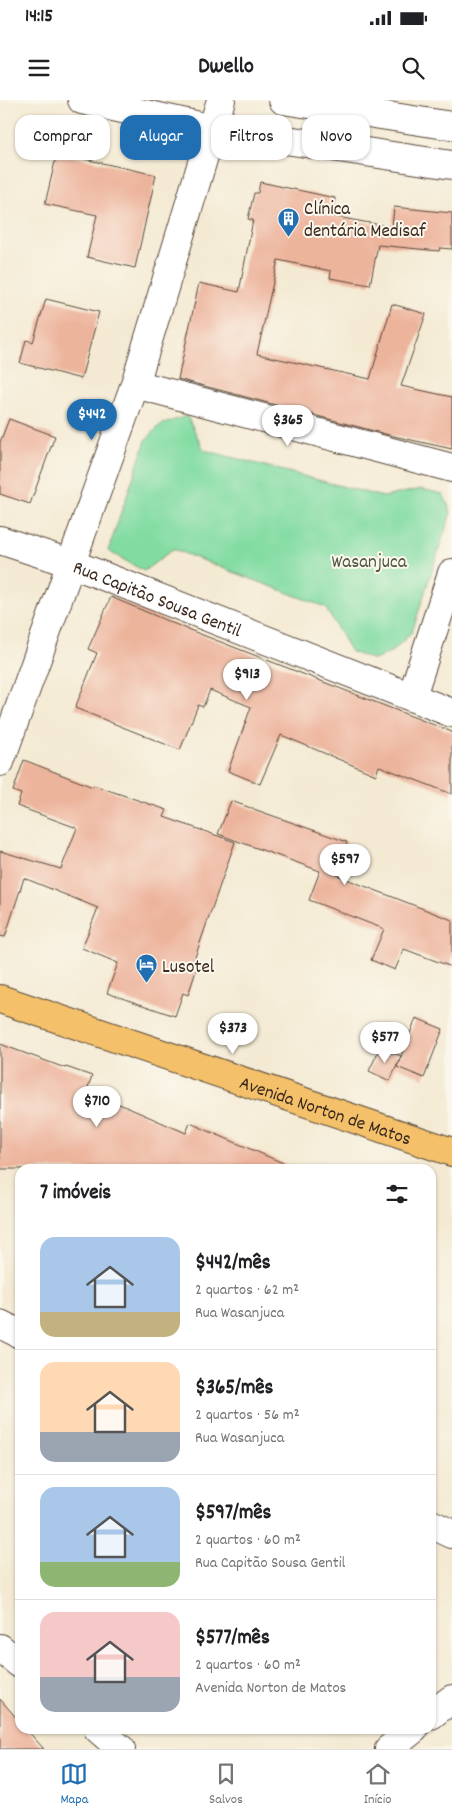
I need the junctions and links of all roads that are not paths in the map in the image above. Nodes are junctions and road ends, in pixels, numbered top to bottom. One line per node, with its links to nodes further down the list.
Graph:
1 (82, 100): 6 (street)
2 (221, 100): 4 (street)
3 (283, 100): 5 (street)
4 (217, 115)
5 (452, 126)
6 (211, 129)
7 (211, 136): 10 (street)
8 (292, 141): 9 (street)
9 (452, 165)
10 (135, 384): 11 (street); 13 (street)
11 (452, 468)
12 (0, 540): 13 (street, Rua Capitão Sousa Gentil)
13 (70, 563): 15 (street, Rua Capitão Sousa Gentil); 17 (street)
14 (452, 573): 15 (street)
15 (412, 696): 16 (street, Rua Capitão Sousa Gentil)
16 (452, 713)
17 (0, 762)
18 (0, 999): 19 (main road, Avenida Norton de Matos)
19 (452, 1152)
20 (0, 1324): 21 (street)
21 (15, 1332)
22 (436, 1526): 23 (street)
23 (452, 1534)
24 (0, 1648): 25 (street)
25 (15, 1660)
26 (452, 1699): 27 (street)
27 (436, 1711)
28 (104, 1734): 30 (street)
29 (408, 1734): 31 (street)
30 (121, 1749)
31 (389, 1749)

